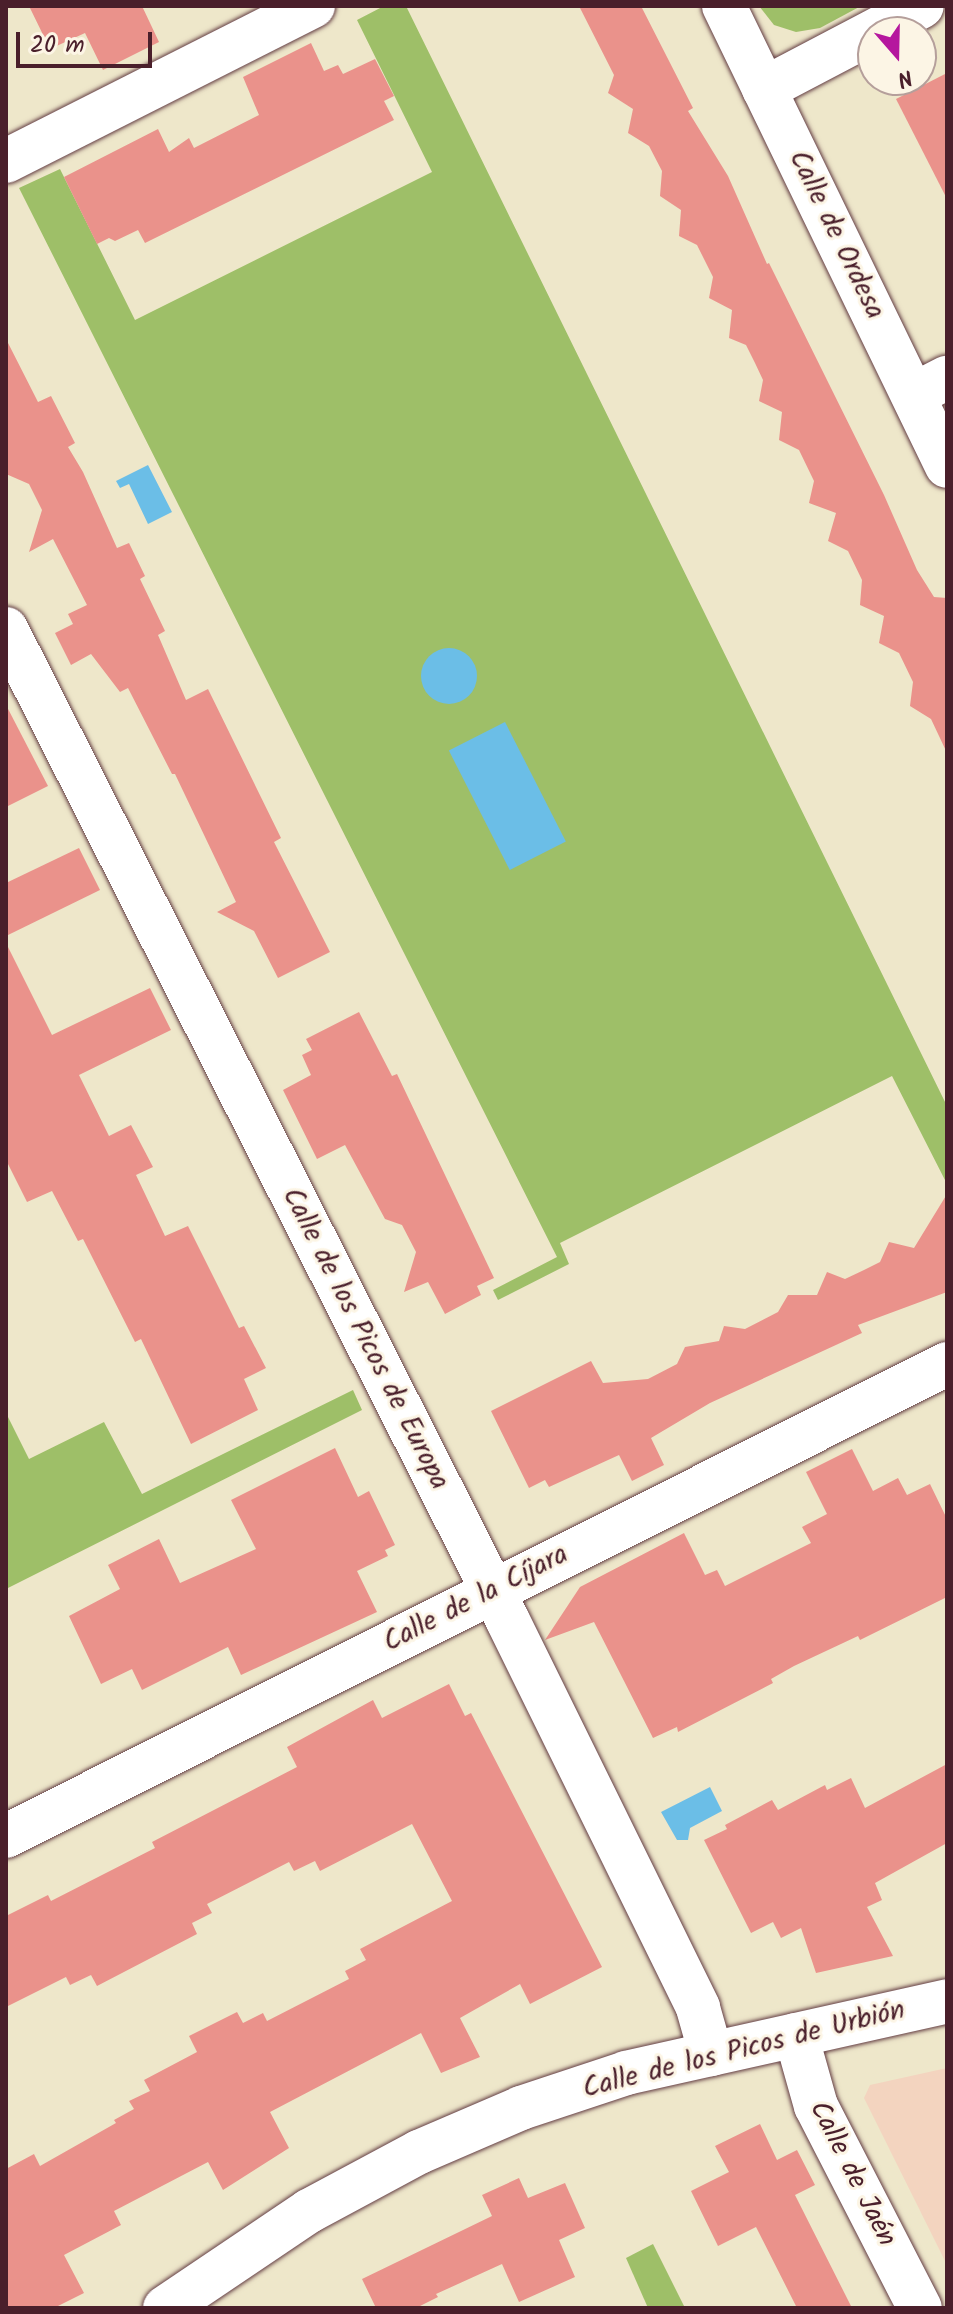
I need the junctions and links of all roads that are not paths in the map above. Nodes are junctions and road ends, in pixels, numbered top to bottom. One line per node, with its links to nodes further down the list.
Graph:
1 (313, 6): 5 (street)
2 (724, 6): 4 (street, Calle de Ordesa)
3 (922, 6): 4 (street)
4 (764, 89): 6 (street, Calle de Ordesa)
5 (6, 161)
6 (931, 386): 7 (street, Calle de Ordesa)
7 (947, 466)
8 (6, 629): 10 (street, Calle de los Picos de Europa)
9 (947, 1364): 10 (street, Calle de la Cíjara)
10 (492, 1591): 11 (street, Calle de la Cíjara); 14 (street, Calle de los Picos de Europa)
11 (6, 1836)
12 (947, 2001): 13 (street, Calle de los Picos de Urbión)
13 (796, 2035): 14 (street, Calle de los Picos de Urbión); 16 (street, Calle de Jaén)
14 (711, 2054): 15 (street, Calle de los Picos de Urbión)
15 (165, 2308)
16 (920, 2308)

